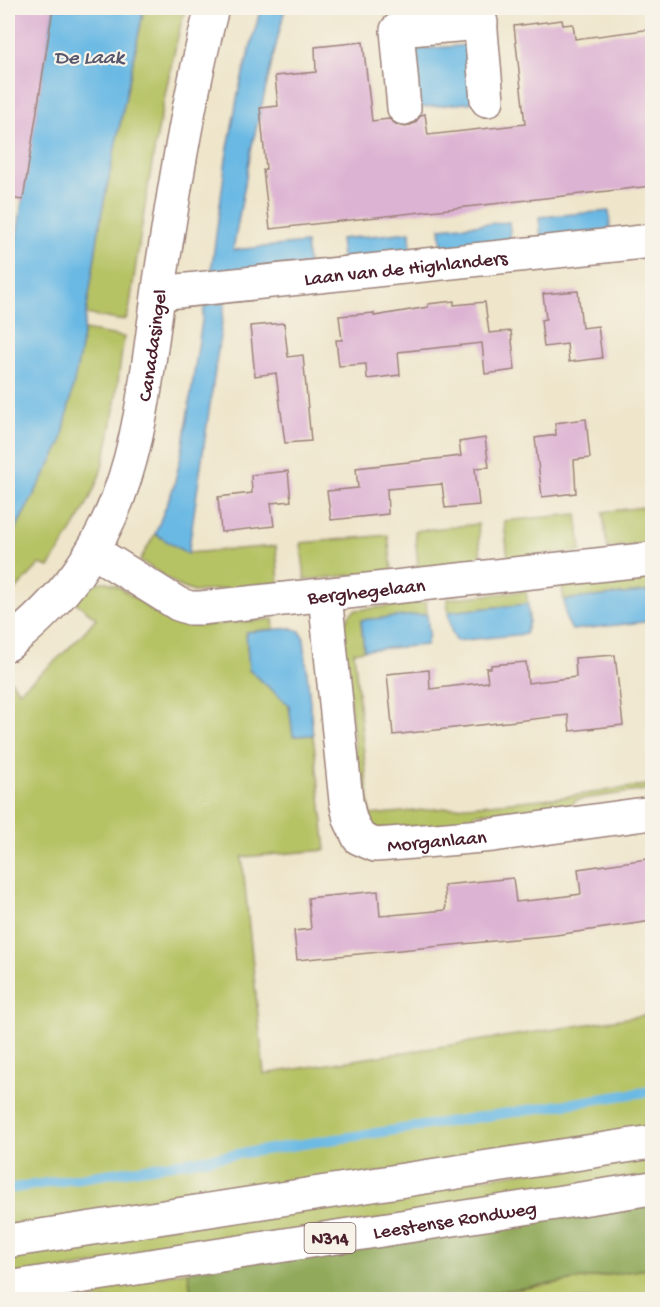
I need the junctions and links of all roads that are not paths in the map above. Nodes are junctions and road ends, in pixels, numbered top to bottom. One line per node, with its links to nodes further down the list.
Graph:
1 (212, 8): 6 (street, Canadasingel)
2 (480, 15): 3 (street); 4 (street)
3 (487, 100)
4 (404, 108)
5 (652, 241): 6 (street, Laan van de Highlanders)
6 (159, 293): 7 (street, Canadasingel)
7 (93, 551): 9 (street, Berghegelaan); 10 (street, Canadasingel)
8 (652, 559): 9 (street, Berghegelaan)
9 (325, 595): 11 (street, Morganlaan)
10 (8, 644)
11 (652, 813)
12 (652, 1142): 14 (street, N314)
13 (652, 1188): 15 (street, Leestense Rondweg / N314)
14 (8, 1241)
15 (8, 1288)

